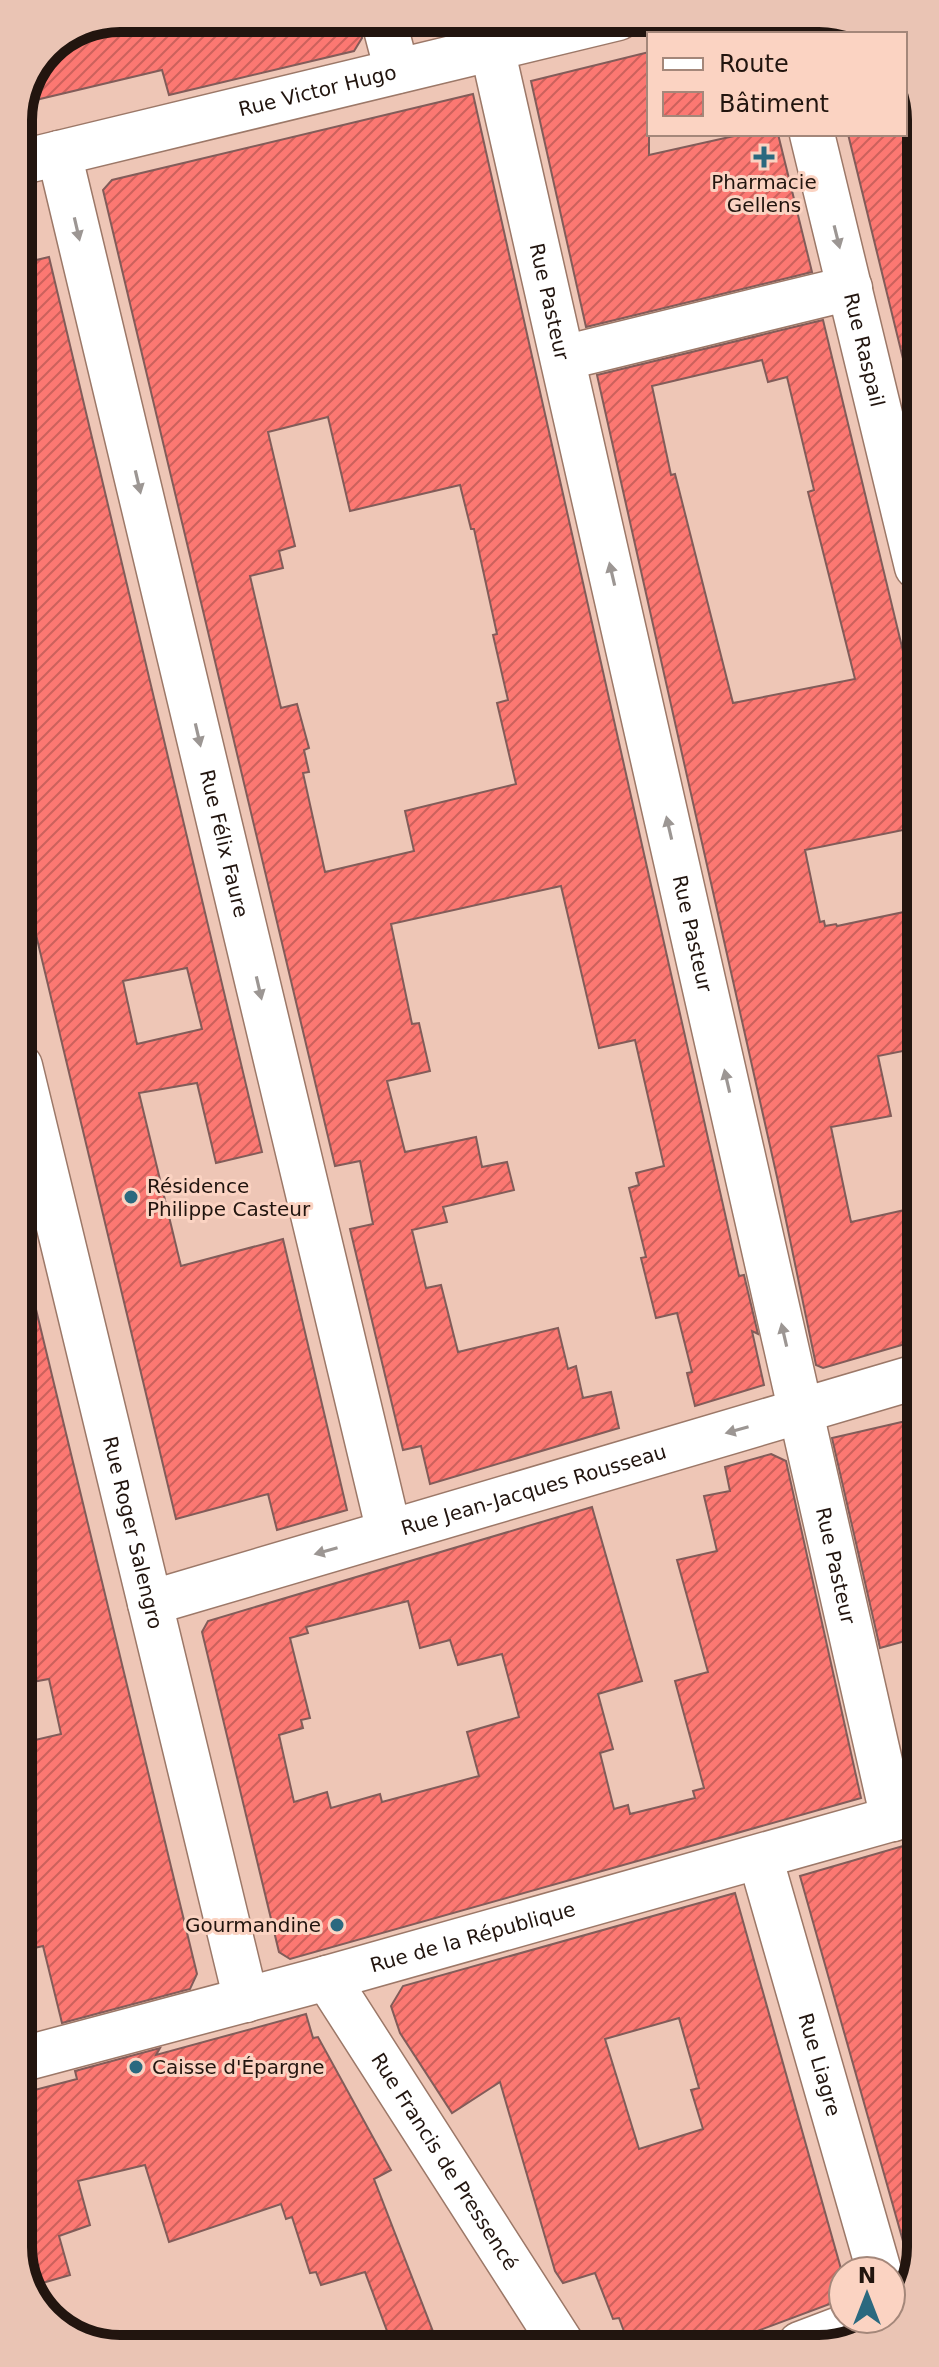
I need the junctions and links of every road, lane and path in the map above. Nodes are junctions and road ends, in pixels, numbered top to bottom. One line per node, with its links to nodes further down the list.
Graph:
1 (387, 32): 4 (street)
2 (559, 32): 3 (street, Rue Victor Hugo)
3 (492, 48): 4 (street, Rue Victor Hugo); 8 (street, Rue Pasteur)
4 (397, 71): 6 (street, Rue Victor Hugo)
5 (812, 136): 7 (street, Rue Raspail, one-way to 7)
6 (39, 158): 13 (street, Rue Félix Faure, one-way to 13)
7 (850, 288): 8 (street); 9 (street, Rue Raspail)
8 (563, 358): 12 (street, Rue Pasteur, one-way to 8)
9 (907, 525)
10 (32, 1116): 14 (street, Rue Roger Salengro)
11 (907, 1380): 12 (street, Rue Jean-Jacques Rousseau)
12 (801, 1411): 13 (street, Rue Jean-Jacques Rousseau, one-way to 13); 15 (street, Rue Pasteur)
13 (389, 1532): 14 (street, Rue Jean-Jacques Rousseau, one-way to 14)
14 (150, 1603): 18 (street, Rue Roger Salengro)
15 (907, 1815): 16 (street, Rue de la République)
16 (760, 1857): 17 (street, Rue de la République); 20 (street, Rue Liagre)
17 (327, 1978): 18 (street, Rue de la République); 21 (street, Rue Francis de Pressencé)
18 (246, 2000): 19 (street, Rue de la République)
19 (32, 2057)
20 (874, 2255)
21 (556, 2335)

